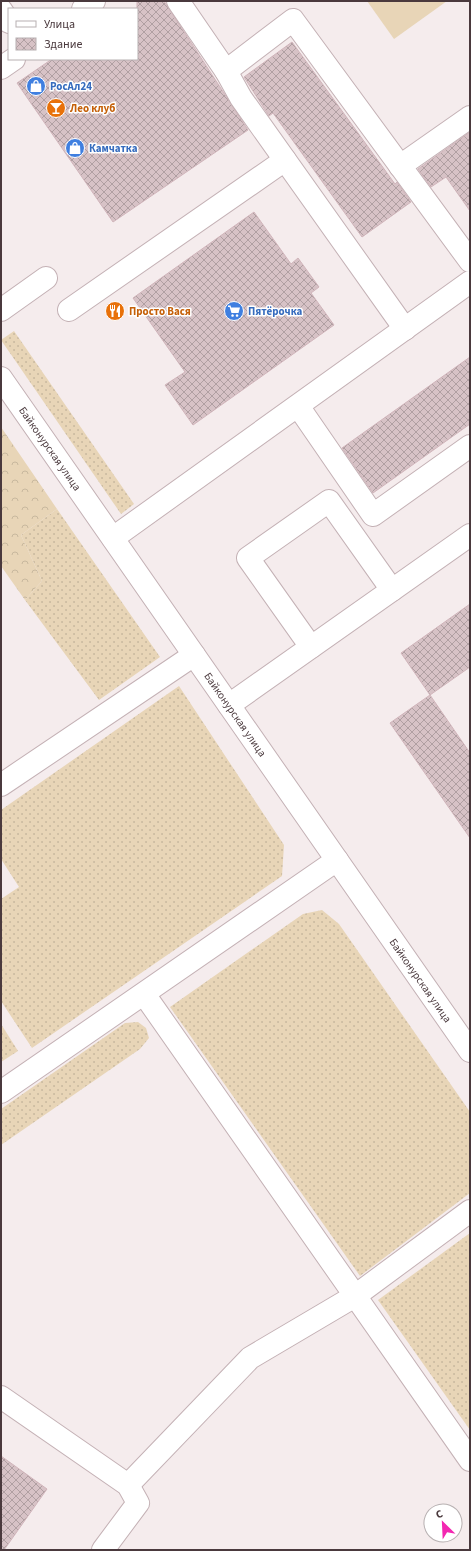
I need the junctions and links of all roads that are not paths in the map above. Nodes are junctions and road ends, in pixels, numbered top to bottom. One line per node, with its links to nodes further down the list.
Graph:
1 (94, 1): 3 (street)
2 (178, 1): 8 (street)
3 (84, 8)
4 (1, 10): 5 (street)
5 (8, 20)
6 (13, 60): 7 (street)
7 (1, 68)
8 (226, 71): 10 (street); 11 (street)
9 (470, 117): 11 (street)
10 (285, 160): 16 (street); 17 (street)
11 (400, 166): 12 (street)
12 (470, 261)
13 (46, 278): 15 (street)
14 (470, 282): 17 (street)
15 (1, 310)
16 (69, 310)
17 (405, 329): 19 (street)
18 (1, 378): 22 (street, Байконурская улица)
19 (298, 406): 20 (street); 22 (street)
20 (470, 446)
21 (470, 535): 23 (street)
22 (113, 538): 25 (street, Байконурская улица)
23 (392, 590): 24 (street); 24 (street)
24 (311, 647): 26 (street)
25 (194, 654): 26 (street, Байконурская улица); 27 (street)
26 (229, 705): 28 (street, Байконурская улица)
27 (1, 785)
28 (337, 860): 29 (street); 30 (street, Байконурская улица)
29 (144, 994): 31 (street); 33 (street)
30 (470, 1050)
31 (1, 1092)
32 (470, 1211): 33 (street)
33 (354, 1296): 35 (street); 36 (street)
34 (1, 1397): 36 (street)
35 (470, 1460)
36 (128, 1485): 37 (street)
37 (103, 1550)

